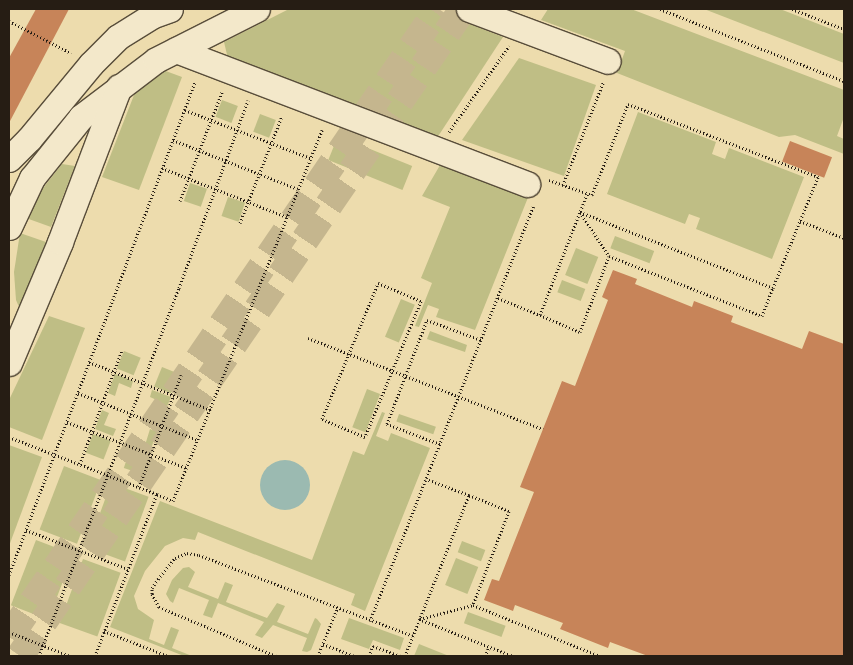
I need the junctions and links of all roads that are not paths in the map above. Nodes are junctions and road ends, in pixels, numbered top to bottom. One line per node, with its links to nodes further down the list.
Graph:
1 (170, 9): 7 (street)
2 (257, 9): 4 (street)
3 (469, 9): 5 (street)
4 (176, 50): 6 (street); 8 (street)
5 (602, 70)
6 (119, 87): 9 (street); 10 (street)
7 (9, 159)
8 (536, 186)
9 (9, 227)
10 (10, 350)

